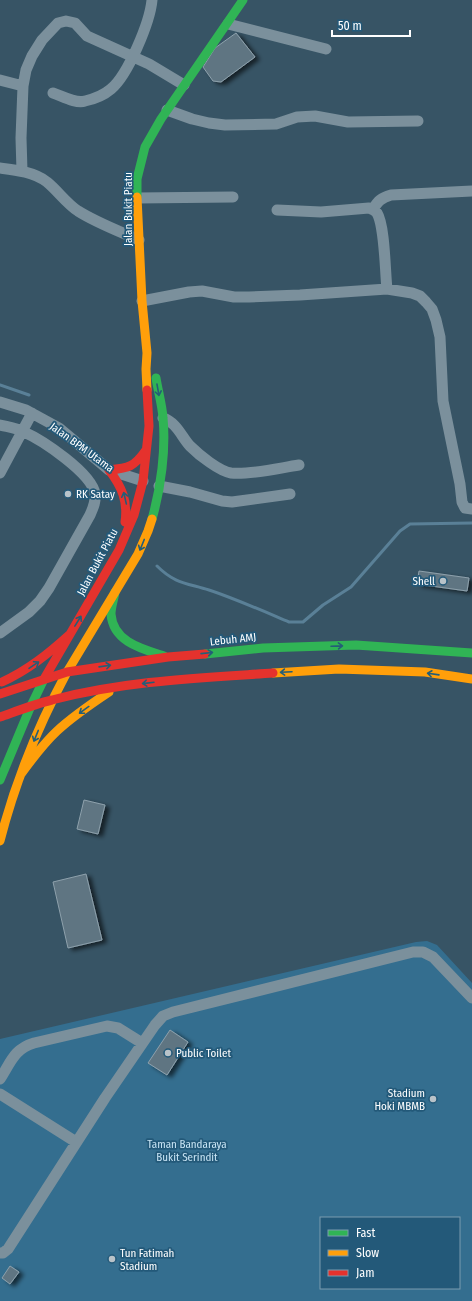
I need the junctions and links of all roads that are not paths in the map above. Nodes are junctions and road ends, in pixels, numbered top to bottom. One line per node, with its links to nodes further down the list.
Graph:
1 (152, 0): 5 (street)
2 (243, 0): 3 (main road, Jalan Bukit Piatu)
3 (228, 24): 4 (street); 7 (main road, Jalan Bukit Piatu)
4 (326, 49)
5 (132, 57): 7 (street); 8 (street); 9 (street)
6 (0, 80): 8 (street)
7 (184, 85): 10 (main road, Jalan Bukit Piatu)
8 (23, 86): 13 (street)
9 (53, 93)
10 (167, 110): 11 (street); 16 (main road, Jalan Bukit Piatu)
11 (418, 121)
12 (0, 168): 13 (street)
13 (22, 171): 19 (street)
14 (472, 191): 17 (street)
15 (233, 197): 16 (street)
16 (138, 198): 19 (main road, Jalan Bukit Piatu)
17 (373, 209): 18 (street); 20 (street)
18 (277, 210)
19 (139, 240): 21 (main road, Jalan Bukit Piatu)
20 (387, 289): 21 (street); 36 (street)
21 (142, 301): 22 (main road, Jalan Bukit Piatu)
22 (147, 353): 25 (main road, Jalan Bukit Piatu, one-way to 25); 29 (main road, Jalan Bukit Piatu)
23 (0, 402): 24 (street, Jalan BPM Utama)
24 (32, 413): 27 (street); 31 (street, Jalan BPM Utama)
25 (163, 418): 28 (main road, Jalan Bukit Piatu); 30 (street)
26 (0, 425): 27 (street)
27 (23, 431): 32 (street); 40 (street)
28 (163, 444): 33 (main road); 34 (main road, Jalan Bukit Piatu)
29 (147, 450): 31 (main road); 33 (main road, Jalan Bukit Piatu)
30 (299, 465)
31 (109, 470): 33 (street, Jalan BPM Utama); 38 (main road, one-way to 31)
32 (0, 473)
33 (143, 481): 37 (main road); 38 (main road, Jalan Bukit Piatu)
34 (159, 486): 35 (street); 37 (main road, Jalan Bukit Piatu)
35 (290, 494)
36 (472, 509)
37 (148, 531): 39 (main road, Jalan Bukit Piatu, one-way to 39)
38 (119, 550): 41 (main road, Jalan Bukit Piatu, one-way to 38)
39 (115, 592): 43 (main road); 44 (main road, Jalan Bukit Piatu)
40 (0, 633)
41 (69, 635): 45 (main road, Jalan Bukit Piatu); 47 (main road, one-way to 41)
42 (472, 653): 43 (main road, Lebuh AMJ, one-way to 42)
43 (168, 657): 44 (main road, Lebuh AMJ, one-way to 43)
44 (66, 672): 45 (main road, Lebuh AMJ); 50 (main road, Jalan Bukit Piatu)
45 (44, 679): 49 (main road, Lebuh AMJ); 51 (main road, Jalan Bukit Piatu)
46 (472, 679): 48 (main road, one-way to 48)
47 (0, 683)
48 (116, 687): 50 (main road); 53 (main road, one-way to 53)
49 (0, 694)
50 (52, 700): 51 (main road); 53 (main road, Jalan Bukit Piatu, one-way to 53)
51 (30, 708): 52 (main road); 54 (main road, Jalan Bukit Piatu)
52 (0, 717)
53 (21, 774): 55 (main road)
54 (0, 780)
55 (0, 841)
56 (472, 998): 57 (street)
57 (142, 1043): 58 (street); 60 (street)
58 (0, 1079)
59 (0, 1094): 60 (street)
60 (76, 1142): 61 (street)
61 (0, 1253)

